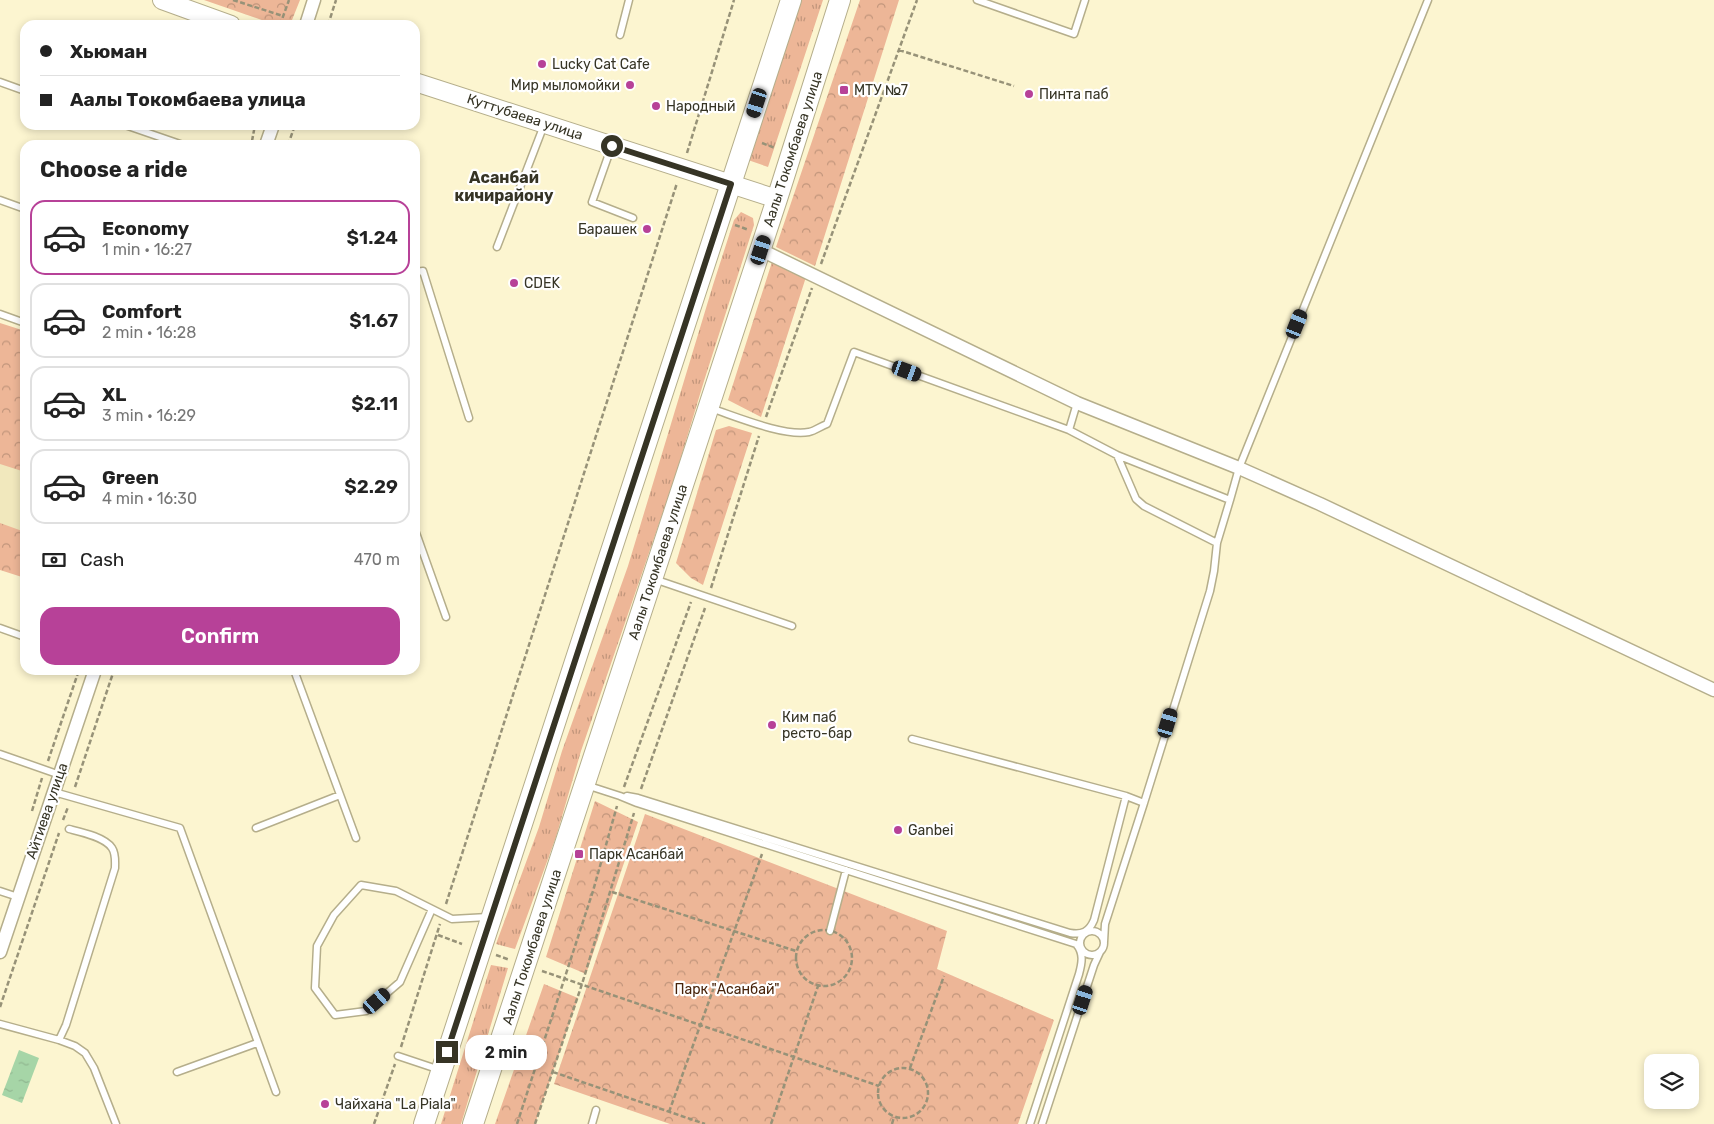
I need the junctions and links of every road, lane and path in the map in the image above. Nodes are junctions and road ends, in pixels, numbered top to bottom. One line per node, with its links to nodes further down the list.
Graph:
1 (162, 0): 15 (main road)
2 (233, 0): 14 (path)
3 (289, 0): 14 (path)
4 (314, 0): 17 (street)
5 (336, 0): 18 (path)
6 (629, 0): 19 (lane)
7 (734, 0): 31 (path)
8 (791, 0): 33 (main road)
9 (840, 0): 34 (main road, Аалы Токомбаева улица)
10 (917, 0): 20 (path)
11 (977, 0): 12 (lane)
12 (1085, 0)
13 (1428, 0): 52 (lane)
14 (283, 16): 16 (path)
15 (217, 20)
16 (282, 20)
17 (308, 20)
18 (330, 20)
19 (620, 35)
20 (899, 50): 23 (path); 43 (path)
21 (0, 82): 24 (lane)
22 (420, 84): 25 (main road, Куттубаева улица)
23 (1014, 86)
24 (20, 88)
25 (545, 124): 29 (main road, Куттубаева улица); 40 (lane)
26 (140, 130): 27 (lane)
27 (168, 140)
28 (754, 140): 30 (path)
29 (612, 146): 33 (main road, Куттубаева улица); 37 (lane)
30 (775, 148)
31 (687, 153)
32 (679, 178): 93 (path)
33 (731, 184): 34 (main road, Куттубаева улица); 94 (main road)
34 (777, 199): 41 (main road, Аалы Токомбаева улица)
35 (0, 200): 36 (lane)
36 (20, 207)
37 (633, 218)
38 (733, 224): 39 (path)
39 (753, 231)
40 (497, 247)
41 (761, 250): 43 (street); 47 (main road, Аалы Токомбаева улица)
42 (420, 271): 48 (lane)
43 (817, 276): 46 (street); 49 (path)
44 (0, 314): 45 (lane)
45 (20, 321)
46 (1076, 403): 50 (lane); 52 (street)
47 (709, 407): 49 (lane); 57 (main road, Аалы Токомбаева улица)
48 (470, 418)
49 (762, 426): 50 (lane); 59 (path)
50 (1069, 430): 51 (lane)
51 (1117, 455): 53 (lane); 54 (lane)
52 (1239, 468): 53 (lane); 68 (street)
53 (1230, 500): 54 (lane)
54 (1218, 543): 80 (lane)
55 (420, 544): 56 (lane)
56 (422, 550): 60 (lane)
57 (653, 578): 58 (lane); 73 (main road, Аалы Токомбаева улица)
58 (694, 593): 59 (lane); 77 (path)
59 (708, 598): 61 (lane); 79 (path)
60 (446, 617)
61 (792, 626)
62 (0, 628): 63 (lane)
63 (20, 635)
64 (77, 675): 71 (path)
65 (93, 675): 72 (street, Айтиева улица)
66 (112, 675): 76 (path)
67 (296, 675): 75 (lane)
68 (1714, 690)
69 (912, 739): 78 (lane)
70 (0, 754): 71 (lane)
71 (45, 770): 72 (lane); 81 (path)
72 (60, 775): 74 (street, Айтиева улица)
73 (585, 785): 77 (lane); 131 (main road, Аалы Токомбаева улица)
74 (54, 792): 76 (lane); 91 (street, Айтиева улица)
75 (340, 795): 83 (lane); 86 (lane)
76 (72, 796): 82 (path); 116 (lane)
77 (620, 796): 79 (lane); 109 (path)
78 (1126, 796): 80 (lane); 97 (lane)
79 (638, 801): 87 (lane); 90 (path); 97 (lane)
80 (1144, 803): 99 (lane)
81 (30, 817)
82 (62, 824)
83 (256, 828)
84 (69, 829): 115 (lane)
85 (59, 833): 112 (path)
86 (356, 838)
87 (766, 844): 88 (lane); 95 (path)
88 (846, 870): 96 (lane); 101 (lane)
89 (0, 891): 91 (lane)
90 (612, 892): 95 (path); 110 (path)
91 (18, 897): 103 (street, Айтиева улица)
92 (432, 909): 92 (lane); 93 (lane)
93 (443, 914): 94 (lane); 98 (path)
94 (491, 917): 120 (main road)
95 (733, 931): 102 (path); 114 (path)
96 (830, 931): 102 (path); 111 (path)
97 (1087, 932): 99 (lane); 101 (lane)
98 (437, 935): 100 (path); 117 (path)
99 (1104, 942): 104 (lane)
100 (462, 944)
101 (1080, 949): 104 (lane); 138 (lane)
102 (796, 951): 111 (path)
103 (0, 952)
104 (1100, 952): 139 (lane)
105 (491, 953): 106 (path)
106 (513, 961)
107 (540, 970): 109 (path)
108 (944, 976): 119 (path)
109 (565, 979): 110 (path); 132 (path)
110 (582, 984): 114 (path); 122 (path)
111 (818, 986): 118 (path)
112 (0, 1007)
113 (0, 1024): 115 (lane)
114 (701, 1024): 118 (path); 126 (path)
115 (59, 1040): 128 (lane)
116 (257, 1043): 121 (lane); 124 (lane)
117 (398, 1056): 120 (lane); 129 (path)
118 (794, 1056): 123 (path); 136 (path)
119 (910, 1068): 123 (path); 127 (path)
120 (441, 1070): 130 (main road)
121 (177, 1072)
122 (553, 1072): 126 (path); 133 (path)
123 (879, 1086): 127 (path)
124 (276, 1092)
125 (596, 1110): 134 (lane)
126 (669, 1112): 135 (path)
127 (894, 1117): 137 (path)
128 (116, 1124)
129 (374, 1124)
130 (424, 1124)
131 (474, 1124)
132 (517, 1124)
133 (535, 1124)
134 (592, 1124)
135 (705, 1124)
136 (771, 1124)
137 (892, 1124)
138 (1030, 1124)
139 (1042, 1124)

